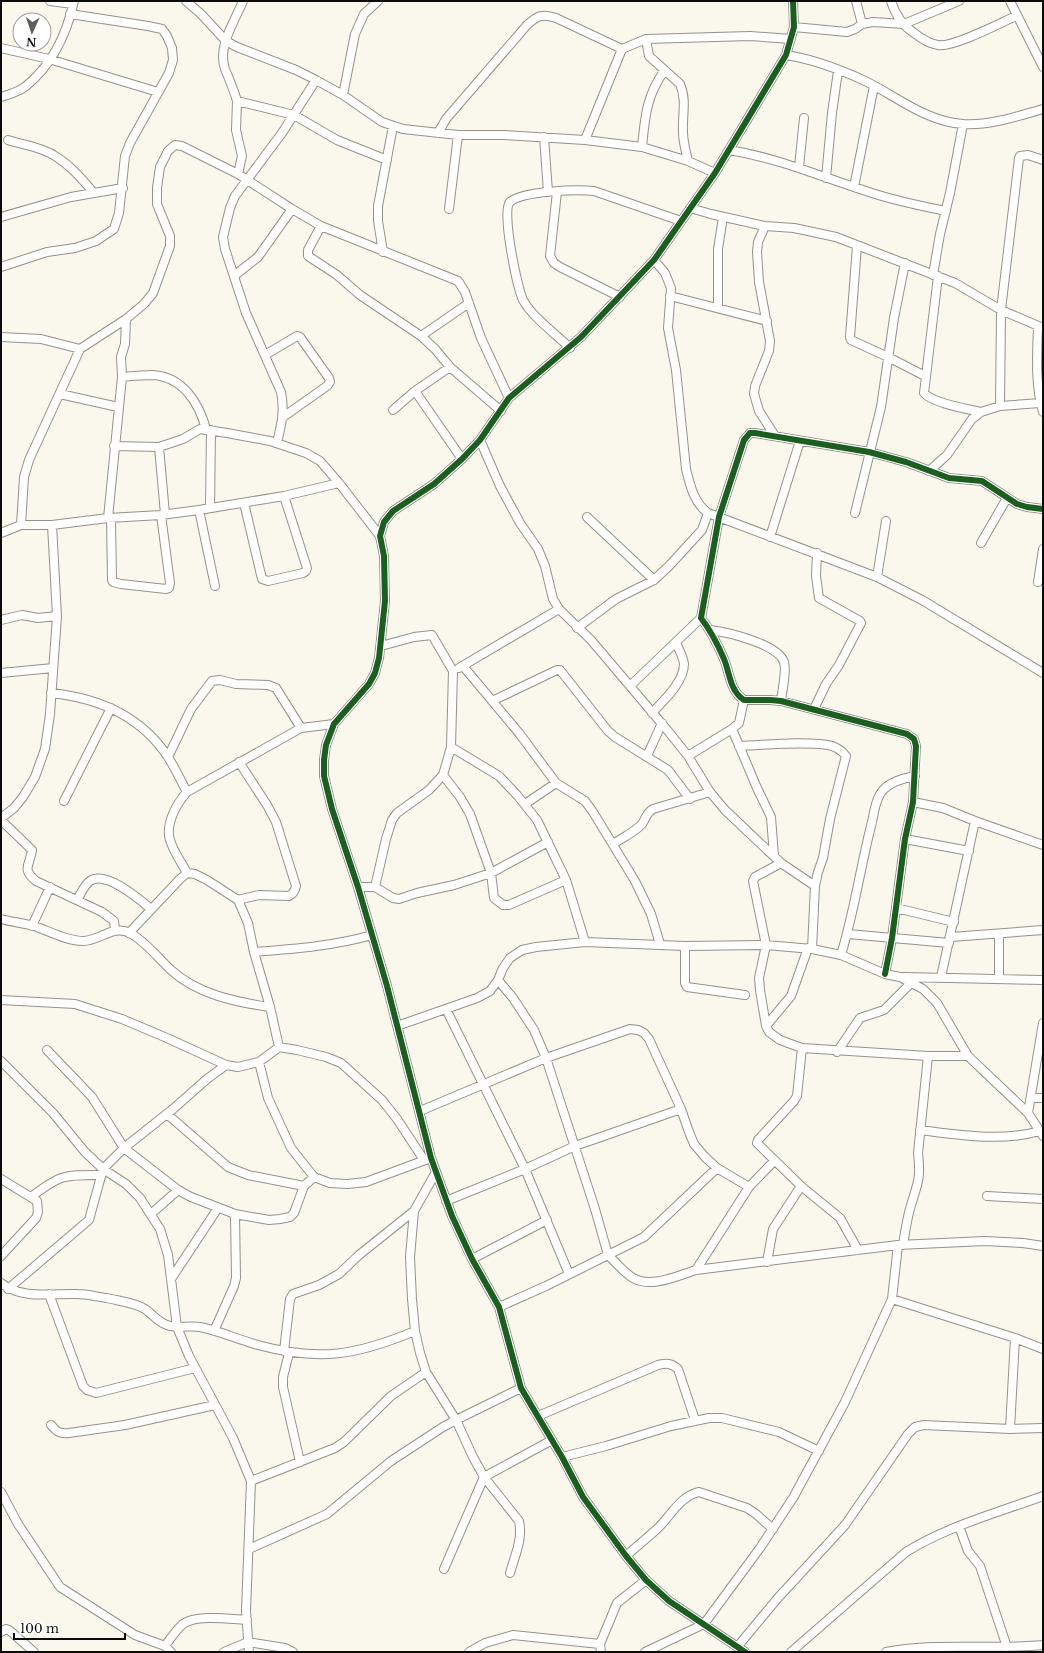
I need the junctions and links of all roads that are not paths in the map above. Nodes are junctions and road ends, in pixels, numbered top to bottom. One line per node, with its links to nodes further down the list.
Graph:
1 (50, 1): 10 (street)
2 (186, 1): 18 (street)
3 (243, 1): 18 (street)
4 (378, 1): 29 (street)
5 (793, 1): 15 (street)
6 (856, 1): 13 (street)
7 (891, 1): 14 (street)
8 (959, 1): 14 (street)
9 (1010, 1): 12 (street)
10 (73, 2): 11 (street)
11 (70, 14): 22 (street); 28 (street)
12 (1016, 16): 14 (street); 23 (street)
13 (862, 24): 14 (street); 15 (street)
14 (904, 24)
15 (794, 27): 17 (street)
16 (646, 39): 17 (street); 20 (street); 24 (street)
17 (791, 39): 21 (street)
18 (226, 41): 26 (street); 31 (street)
19 (1, 48): 22 (street)
20 (622, 49): 37 (street); 41 (street)
21 (786, 55): 25 (street); 43 (street)
22 (49, 59): 28 (street); 30 (street)
23 (1043, 68)
24 (664, 71): 42 (street); 46 (street)
25 (838, 71): 27 (street); 50 (street)
26 (316, 80): 29 (street); 33 (street)
27 (874, 86): 35 (street); 52 (street)
28 (158, 92): 53 (street)
29 (343, 95): 36 (street)
30 (1, 97)
31 (237, 100): 33 (street); 49 (street)
32 (1043, 109): 35 (street)
33 (294, 115): 44 (street); 51 (street)
34 (804, 118): 47 (street)
35 (963, 124): 60 (street)
36 (393, 126): 37 (street); 44 (street)
37 (438, 133): 38 (street)
38 (458, 135): 39 (street); 59 (street)
39 (544, 137): 41 (street); 55 (street)
40 (8, 140): 54 (street)
41 (585, 140): 42 (street)
42 (642, 147): 46 (street)
43 (729, 150): 47 (street); 48 (street)
44 (387, 160): 67 (street)
45 (1043, 160): 77 (street)
46 (688, 161): 48 (street)
47 (799, 167): 50 (street)
48 (715, 173): 57 (street)
49 (238, 174): 51 (street); 78 (street)
50 (826, 178): 52 (street)
51 (246, 179): 58 (street); 72 (street)
52 (854, 187): 60 (street)
53 (123, 188): 54 (street); 70 (street)
54 (93, 192): 61 (street)
55 (548, 192): 56 (street); 83 (street)
56 (557, 192): 63 (street); 74 (street)
57 (690, 208): 62 (street); 63 (street)
58 (292, 209): 64 (street); 72 (street)
59 (449, 209)
60 (946, 211): 71 (street)
61 (1, 217)
62 (724, 217): 65 (street); 76 (street)
63 (681, 221): 68 (street)
64 (321, 226): 67 (street); 81 (street)
65 (765, 226): 66 (street); 79 (street)
66 (857, 246): 69 (street); 86 (street)
67 (383, 252): 75 (street)
68 (654, 260): 73 (street); 74 (street)
69 (905, 263): 71 (street); 86 (street)
70 (1, 267)
71 (935, 275): 77 (street); 88 (street)
72 (234, 276): 85 (street)
73 (670, 296): 76 (street); 118 (street)
74 (620, 297): 83 (street)
75 (469, 303): 81 (street); 93 (street)
76 (718, 308): 79 (street)
77 (1001, 310): 80 (street); 94 (street)
78 (126, 319): 84 (street); 89 (street)
79 (767, 321): 102 (street)
80 (1040, 328): 92 (street)
81 (421, 336): 87 (street)
82 (1, 337): 84 (street)
83 (570, 348): 93 (street)
84 (80, 349): 91 (street)
85 (265, 356): 100 (street); 100 (street)
86 (888, 357): 88 (street); 108 (street)
87 (450, 367): 90 (street); 97 (street)
88 (925, 376): 98 (street)
89 (122, 377): 95 (street); 101 (street)
90 (415, 391): 96 (street); 109 (street)
91 (60, 394): 95 (street); 125 (street)
92 (1041, 397): 94 (street); 99 (street)
93 (509, 398): 97 (street)
94 (1000, 406): 98 (street)
95 (118, 407): 106 (street)
96 (393, 410)
97 (500, 411): 103 (street)
98 (981, 412): 110 (street)
99 (1043, 412)
100 (283, 417): 105 (street)
101 (208, 430): 105 (street); 107 (street); 115 (street)
102 (775, 436): 104 (street); 122 (street)
103 (480, 440): 109 (street); 137 (street)
104 (800, 441): 108 (street); 129 (street)
105 (277, 443): 111 (street)
106 (114, 446): 107 (street); 123 (street)
107 (159, 447): 120 (street)
108 (869, 452): 110 (street); 119 (street)
109 (462, 459): 128 (street)
110 (929, 471): 113 (street)
111 (339, 483): 112 (street); 128 (street)
112 (284, 496): 114 (street); 114 (street)
113 (1007, 498): 116 (street); 130 (street)
114 (244, 503): 115 (street)
115 (210, 508): 117 (street)
116 (1043, 509)
117 (200, 510): 120 (street); 136 (street)
118 (708, 513): 122 (street); 134 (street)
119 (855, 513)
120 (163, 514): 123 (street); 123 (street)
121 (587, 517): 134 (street)
122 (719, 517): 129 (street); 139 (street)
123 (109, 518): 126 (street)
124 (886, 521): 133 (street)
125 (21, 525): 126 (street); 127 (street)
126 (52, 525): 138 (street)
127 (1, 533)
128 (380, 536): 144 (street)
129 (770, 536): 132 (street)
130 (981, 543)
131 (1043, 549): 135 (street)
132 (816, 553): 133 (street); 156 (street)
133 (877, 577): 149 (street)
134 (654, 580): 141 (street)
135 (1038, 582)
136 (215, 586)
137 (559, 609): 141 (street); 145 (street)
138 (57, 616): 140 (street); 146 (street)
139 (701, 618): 142 (street); 143 (street)
140 (1, 620)
141 (577, 628): 150 (street)
142 (710, 630): 152 (street); 154 (street)
143 (676, 644): 150 (street); 157 (street)
144 (381, 646): 147 (street); 159 (street)
145 (463, 666): 147 (street); 153 (street)
146 (53, 668): 148 (street); 151 (street)
147 (453, 672): 163 (street)
148 (1, 673)
149 (1043, 674)
150 (630, 686): 157 (street)
151 (51, 693): 155 (street); 177 (street)
152 (744, 700): 154 (street); 161 (street)
153 (492, 701): 164 (street); 170 (street)
154 (781, 701): 156 (street)
155 (111, 708): 166 (street); 174 (street)
156 (814, 708): 169 (street)
157 (652, 712): 158 (street)
158 (662, 723): 164 (street); 165 (street)
159 (334, 724): 160 (street); 191 (street)
160 (301, 728): 166 (street); 167 (street)
161 (732, 729): 162 (street); 165 (street)
162 (739, 746): 184 (street); 189 (street)
163 (451, 747): 168 (street); 176 (street)
164 (647, 756): 173 (street)
165 (688, 756): 172 (street)
166 (168, 757): 171 (street)
167 (239, 762): 171 (street); 194 (street)
168 (443, 775): 187 (street); 192 (street)
169 (915, 776): 175 (street); 203 (street)
170 (556, 783): 176 (street); 181 (street)
171 (187, 792): 186 (street)
172 (710, 792): 173 (street); 184 (street)
173 (690, 798): 181 (street)
174 (64, 801)
175 (913, 802): 178 (street); 179 (street)
176 (525, 804): 180 (street)
177 (1, 819): 190 (street)
178 (975, 821): 182 (street); 183 (street)
179 (905, 838): 183 (street); 195 (street)
180 (548, 842): 187 (street); 188 (street)
181 (613, 844): 209 (street)
182 (1043, 845)
183 (969, 851): 198 (street)
184 (774, 856): 185 (street)
185 (781, 863): 189 (street); 210 (street)
186 (187, 873): 194 (street); 196 (street)
187 (491, 873): 188 (street); 192 (street)
188 (566, 880): 208 (street)
189 (815, 886): 212 (street)
190 (50, 887): 193 (street); 199 (street)
191 (358, 887): 192 (street); 205 (street)
192 (375, 887)
193 (78, 900): 196 (street); 200 (street)
194 (238, 900): 213 (street)
195 (896, 908): 198 (street); 206 (street)
196 (151, 909): 202 (street)
197 (1, 919): 199 (street)
198 (954, 922): 207 (street)
199 (32, 926): 200 (street)
200 (115, 930): 202 (street)
201 (1043, 930): 204 (street)
202 (129, 933): 224 (street)
203 (848, 934): 206 (street); 214 (street)
204 (999, 934): 207 (street); 218 (street)
205 (372, 935): 213 (street); 227 (street)
206 (892, 938): 207 (street); 215 (street)
207 (950, 940): 217 (street)
208 (585, 942): 209 (street); 219 (street)
209 (660, 944): 211 (street)
210 (766, 945): 211 (street); 212 (street); 228 (street)
211 (685, 946): 222 (street)
212 (810, 949): 214 (street); 228 (street)
213 (254, 952): 224 (street)
214 (841, 956): 215 (street)
215 (885, 974): 216 (street)
216 (900, 977): 217 (street); 221 (street)
217 (941, 978): 218 (street)
218 (999, 978): 220 (street)
219 (498, 980): 225 (street); 235 (street)
220 (1043, 980)
221 (911, 983): 232 (street); 234 (street)
222 (745, 995)
223 (1, 1000): 239 (street)
224 (270, 1007): 229 (street)
225 (446, 1009): 227 (street); 240 (street)
226 (1043, 1023): 236 (street)
227 (397, 1026): 244 (street)
228 (766, 1026): 230 (street)
229 (279, 1047): 238 (street); 251 (street)
230 (802, 1048): 232 (street); 252 (street)
231 (47, 1050): 250 (street)
232 (837, 1052): 233 (street)
233 (928, 1056): 234 (street); 247 (street)
234 (968, 1056): 245 (street)
235 (546, 1058): 240 (street); 243 (street); 249 (street)
236 (1040, 1060): 241 (street)
237 (1, 1061): 255 (street)
238 (259, 1062): 239 (street); 257 (street)
239 (226, 1065): 246 (street)
240 (482, 1084): 244 (street); 254 (street)
241 (1031, 1098): 242 (street); 245 (street)
242 (1043, 1098)
243 (681, 1109): 249 (street); 253 (street)
244 (420, 1111): 251 (street)
245 (1028, 1113): 248 (street)
246 (167, 1114): 250 (street); 259 (street)
247 (920, 1130): 248 (street); 272 (street)
248 (1041, 1133)
249 (576, 1146): 254 (street); 275 (street)
250 (124, 1148): 255 (street); 262 (street)
251 (428, 1159): 256 (street); 257 (street)
252 (774, 1160): 260 (street); 261 (street)
253 (717, 1168): 260 (street); 275 (street)
254 (525, 1169): 266 (street); 271 (street)
255 (102, 1172): 264 (street); 269 (street); 283 (street)
256 (436, 1172): 266 (street); 268 (street)
257 (314, 1177): 259 (street)
258 (3, 1183): 264 (street)
259 (304, 1186): 270 (street)
260 (750, 1186): 279 (street)
261 (801, 1186): 274 (street); 278 (street)
262 (178, 1190): 267 (street); 269 (street)
263 (987, 1196): 265 (street)
264 (31, 1197): 276 (street)
265 (1043, 1199)
266 (446, 1201): 277 (street)
267 (218, 1208): 270 (street); 281 (street)
268 (414, 1212): 289 (street); 292 (street)
269 (151, 1214): 281 (street)
270 (235, 1214): 288 (street)
271 (547, 1220): 277 (street); 280 (street)
272 (900, 1245): 273 (street); 274 (street); 285 (street)
273 (1043, 1246)
274 (858, 1250): 278 (street)
275 (608, 1255): 279 (street); 280 (street)
276 (1, 1256)
277 (472, 1259): 286 (street)
278 (767, 1262): 279 (street)
279 (696, 1270)
280 (568, 1274): 286 (street)
281 (172, 1279): 287 (street)
282 (1, 1283): 283 (street)
283 (8, 1289): 284 (street)
284 (49, 1294): 287 (street); 293 (street)
285 (892, 1299): 290 (street); 304 (street)
286 (499, 1307): 295 (street)
287 (177, 1327): 288 (street); 293 (street)
288 (214, 1331): 292 (street)
289 (415, 1331): 292 (street); 294 (street)
290 (1014, 1338): 291 (street); 302 (street)
291 (1043, 1349)
292 (287, 1352): 306 (street)
293 (196, 1368): 296 (street)
294 (426, 1372): 298 (street); 306 (street)
295 (521, 1388): 297 (street); 298 (street)
296 (215, 1405): 300 (street); 308 (street)
297 (538, 1416): 299 (street); 303 (street)
298 (456, 1420): 307 (street); 313 (street)
299 (695, 1420): 304 (street); 305 (street)
300 (51, 1426)
301 (1043, 1428): 302 (street)
302 (1010, 1429): 324 (street)
303 (552, 1440): 305 (street); 307 (street)
304 (819, 1451): 312 (street)
305 (562, 1457): 314 (street)
306 (300, 1462): 308 (street)
307 (484, 1477): 315 (street); 316 (street)
308 (251, 1481): 313 (street)
309 (1, 1492): 323 (street)
310 (1043, 1496): 311 (street)
311 (959, 1526): 325 (street); 335 (street)
312 (773, 1529): 314 (street); 319 (street)
313 (249, 1549): 318 (street)
314 (626, 1556): 317 (street)
315 (444, 1569)
316 (510, 1573)
317 (646, 1580): 319 (street); 326 (street)
318 (247, 1620): 321 (street); 323 (street)
319 (704, 1624): 324 (street); 333 (street)
320 (1, 1632): 327 (street)
321 (248, 1642): 329 (street); 330 (street); 331 (street)
322 (1043, 1645): 325 (street)
323 (164, 1646): 328 (street)
324 (738, 1646): 334 (street)
325 (1007, 1647): 336 (street)
326 (601, 1648): 332 (street)
327 (34, 1652)
328 (171, 1652)
329 (224, 1652)
330 (249, 1652)
331 (293, 1652)
332 (469, 1652)
333 (645, 1652)
334 (745, 1652)
335 (791, 1652)
336 (886, 1652)

